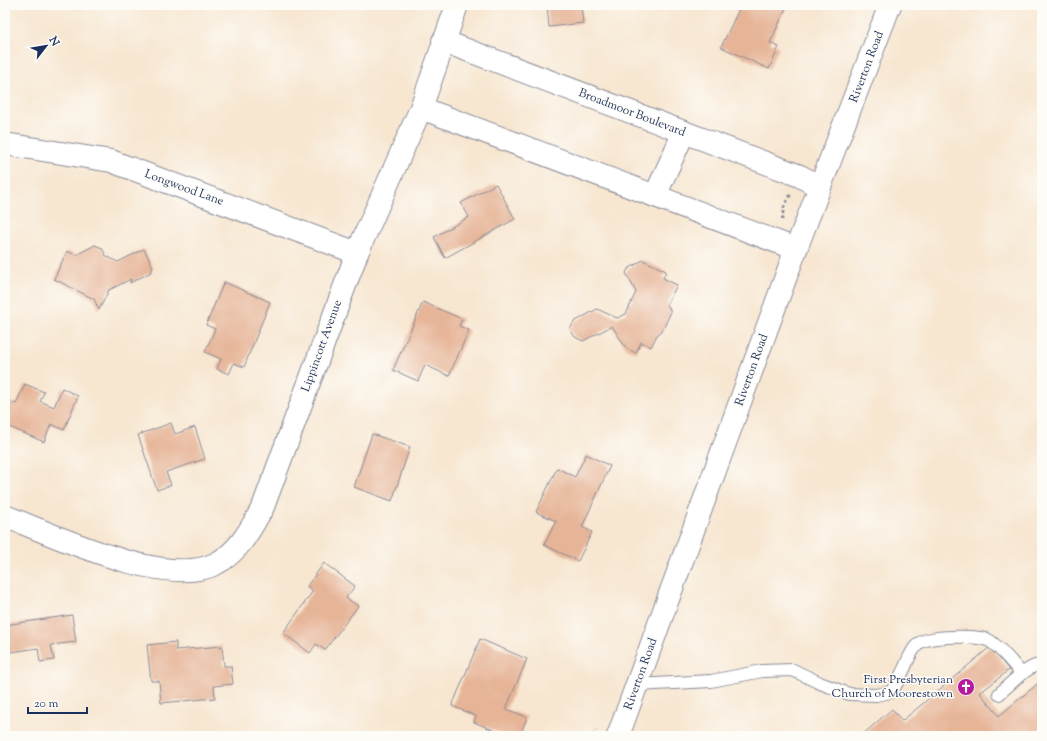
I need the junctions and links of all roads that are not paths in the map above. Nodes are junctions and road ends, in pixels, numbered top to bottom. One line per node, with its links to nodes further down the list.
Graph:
1 (457, 5): 3 (street, Lippincott Avenue)
2 (890, 5): 7 (street, Riverton Road)
3 (444, 41): 4 (street, Lippincott Avenue); 5 (street, Broadmoor Boulevard)
4 (421, 108): 8 (street); 10 (street, Lippincott Avenue)
5 (684, 132): 7 (street, Broadmoor Boulevard); 8 (street)
6 (5, 144): 10 (street, Longwood Lane)
7 (820, 187): 9 (street, Riverton Road)
8 (655, 196): 9 (street)
9 (796, 249): 14 (street, Riverton Road)
10 (357, 253): 11 (street, Lippincott Avenue)
11 (5, 516)
12 (1042, 665): 13 (lane)
13 (1022, 674): 14 (lane); 15 (lane)
14 (637, 684): 16 (street, Riverton Road)
15 (999, 694)
16 (618, 736)

